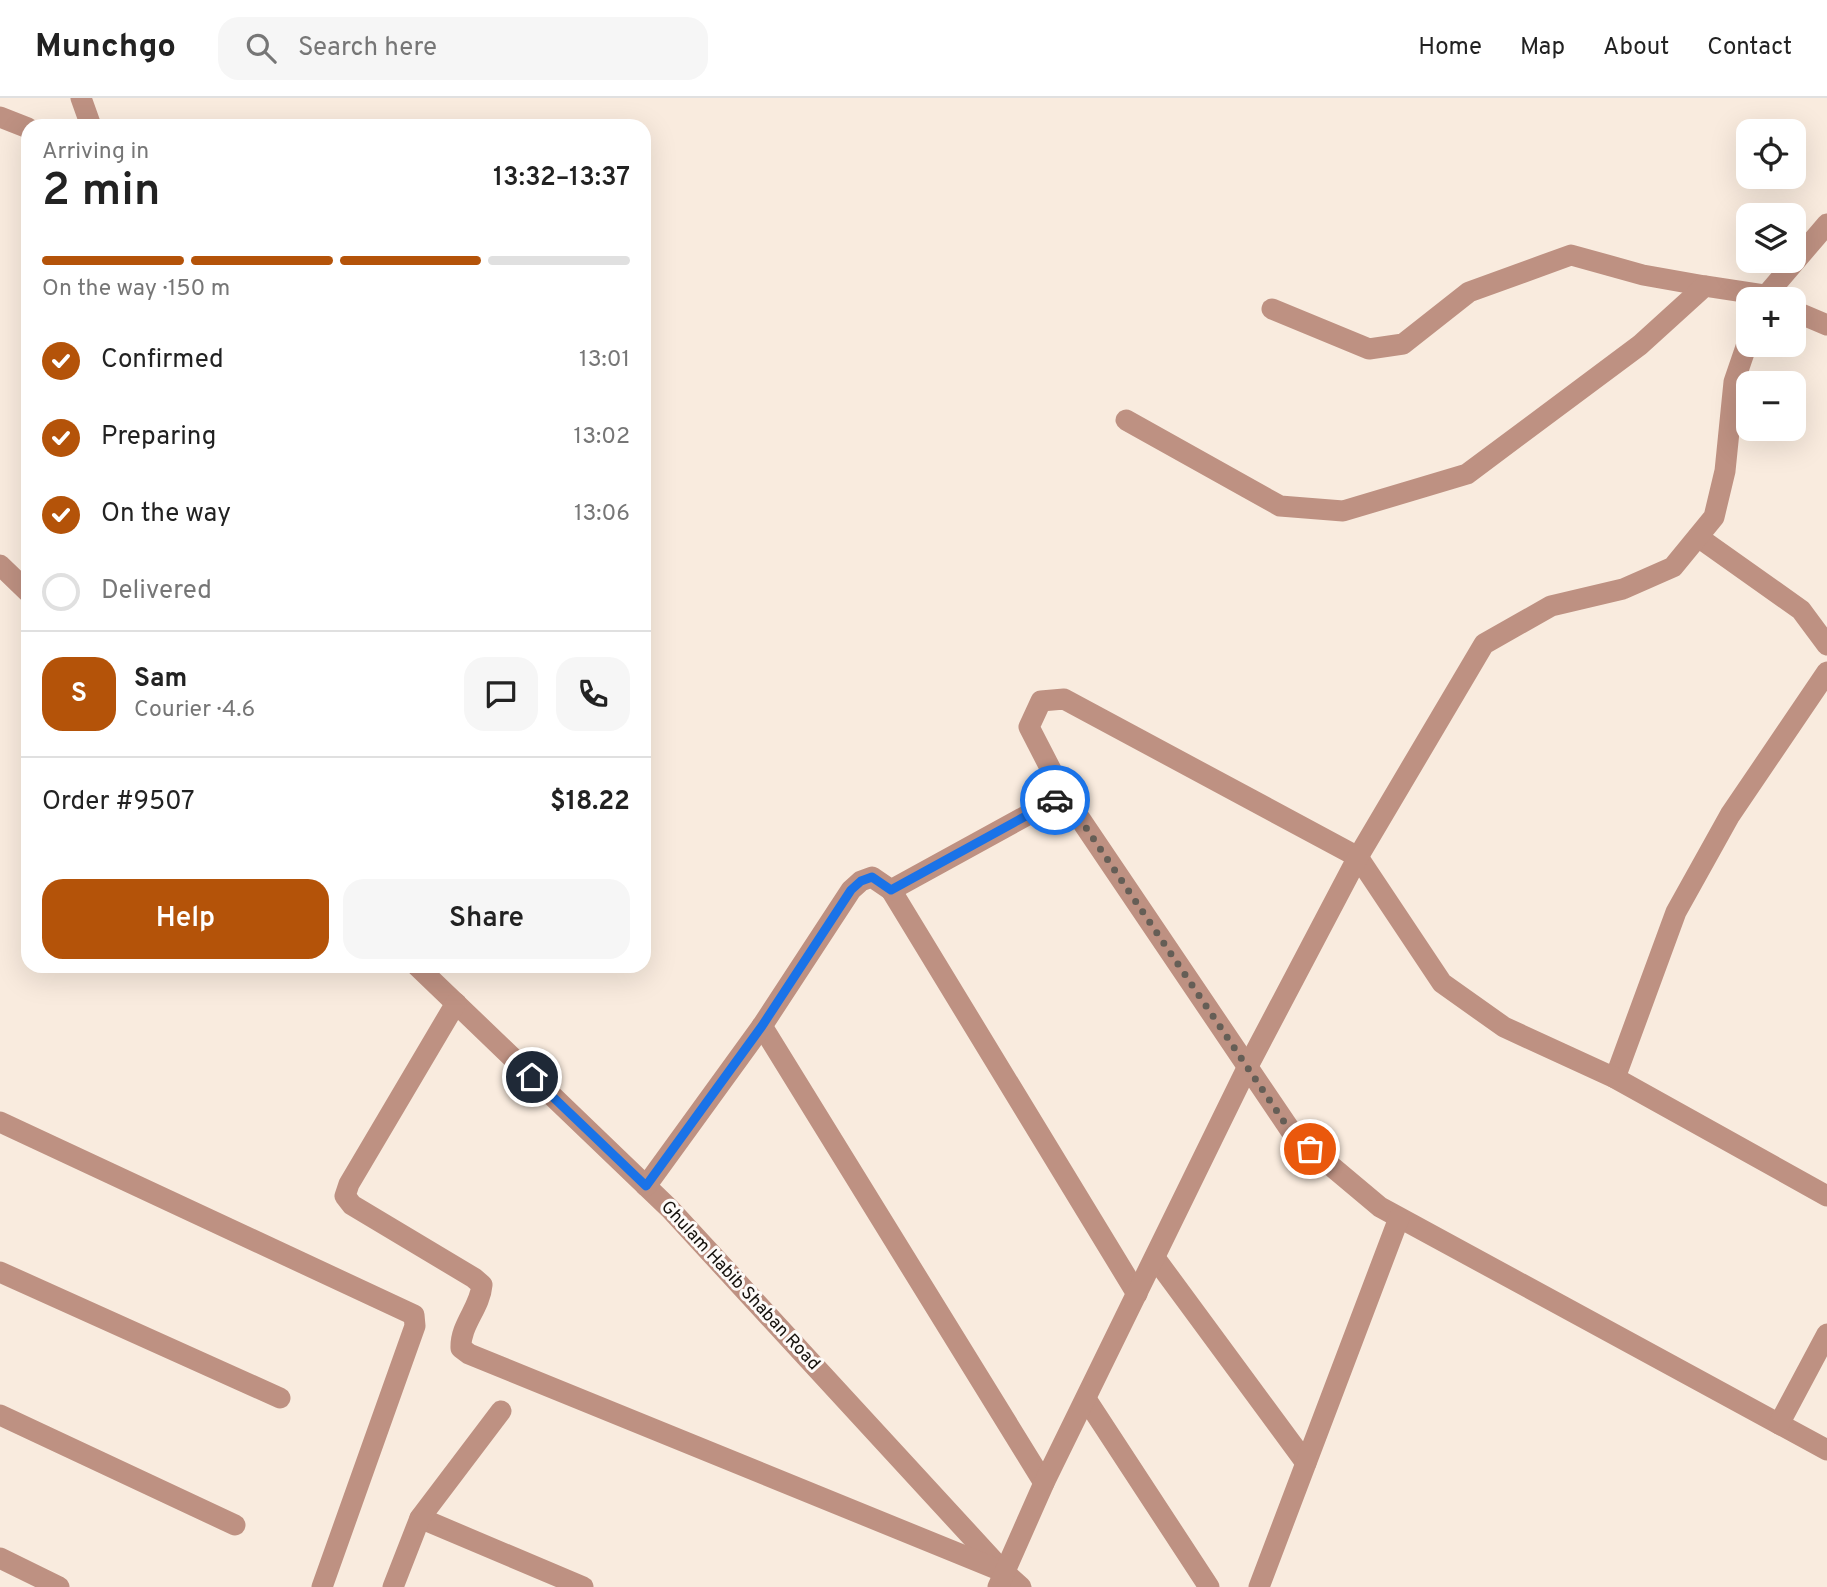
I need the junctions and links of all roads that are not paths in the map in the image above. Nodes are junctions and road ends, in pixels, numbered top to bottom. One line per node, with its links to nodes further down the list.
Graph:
1 (81, 98): 3 (street)
2 (0, 117): 4 (street)
3 (88, 119)
4 (21, 125)
5 (1827, 224): 7 (street)
6 (1705, 286): 8 (street); 9 (street); 13 (street)
7 (1775, 287)
8 (1736, 292)
9 (1272, 309)
10 (1806, 316): 11 (street)
11 (1827, 325)
12 (1743, 357): 14 (street)
13 (1126, 420)
14 (1698, 537): 17 (street); 20 (street)
15 (0, 565): 16 (street)
16 (21, 585)
17 (1827, 645)
18 (1827, 672): 26 (street)
19 (1064, 795): 20 (street); 21 (street); 25 (street)
20 (1358, 857): 25 (street); 26 (street)
21 (891, 890): 24 (street); 33 (street)
22 (424, 973): 23 (street, Ghulam Habib Shaban Road)
23 (456, 1003): 28 (street, Ghulam Habib Shaban Road); 46 (street)
24 (762, 1026): 28 (street); 42 (street)
25 (1248, 1066): 30 (street); 31 (street)
26 (1615, 1078): 29 (street)
27 (0, 1122): 48 (street)
28 (646, 1186): 46 (street, Ghulam Habib Shaban Road)
29 (1827, 1196)
30 (1399, 1217): 39 (street); 41 (street)
31 (1154, 1258): 33 (street); 41 (street)
32 (0, 1272): 35 (street)
33 (1137, 1294): 36 (street)
34 (1827, 1334): 39 (street)
35 (281, 1398)
36 (1086, 1399): 42 (street); 52 (street)
37 (501, 1411): 43 (street)
38 (0, 1415): 44 (street)
39 (1779, 1424): 40 (street)
40 (1827, 1450)
41 (1306, 1463): 53 (street)
42 (1044, 1483): 46 (street)
43 (421, 1518): 49 (street); 50 (street)
44 (234, 1525)
45 (0, 1558): 47 (street)
46 (1001, 1579): 51 (street, Ghulam Habib Shaban Road)
47 (59, 1587)
48 (322, 1587)
49 (393, 1587)
50 (583, 1587)
51 (1021, 1587)
52 (1209, 1587)
53 (1259, 1587)

